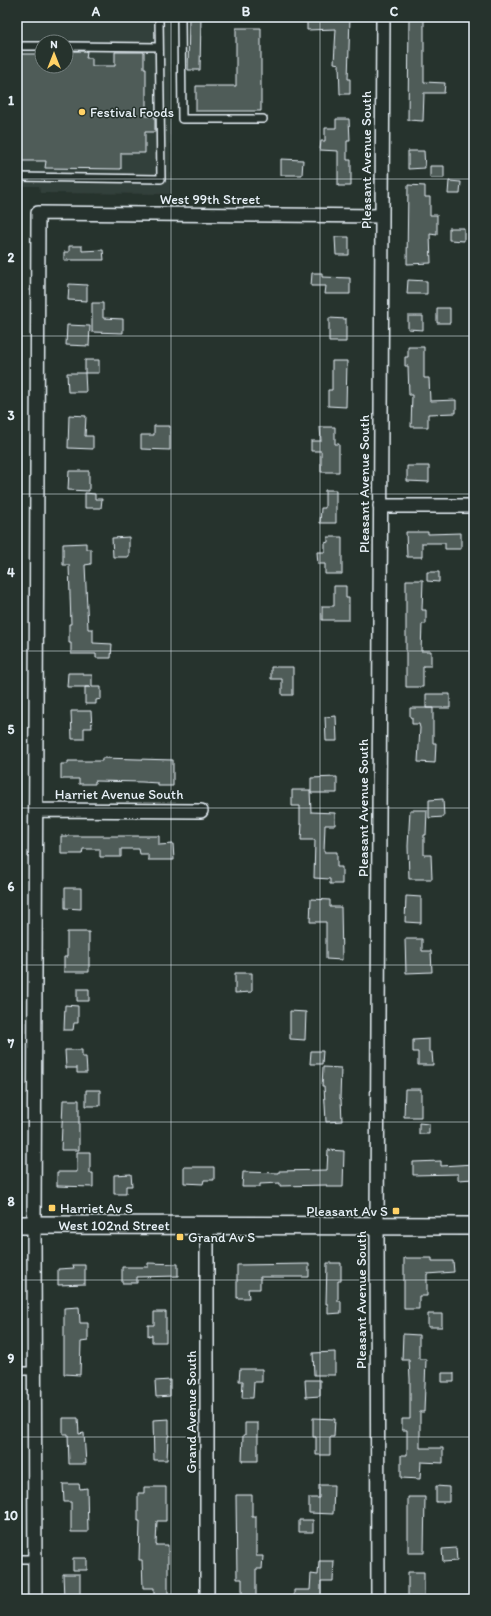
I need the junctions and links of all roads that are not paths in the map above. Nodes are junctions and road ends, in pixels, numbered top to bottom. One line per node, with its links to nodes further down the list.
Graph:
1 (159, 17): 7 (lane)
2 (181, 17): 8 (lane)
3 (383, 17): 11 (street, Pleasant Avenue South)
4 (17, 46): 5 (lane)
5 (34, 46)
6 (74, 46): 7 (lane)
7 (159, 47): 9 (lane)
8 (263, 119)
9 (17, 177)
10 (38, 213): 11 (street, West 99th Street); 14 (street, Harriet Avenue South)
11 (382, 216): 12 (street, Pleasant Avenue South)
12 (380, 506): 13 (street); 18 (street, Pleasant Avenue South)
13 (474, 506)
14 (36, 810): 15 (street, Harriet Avenue South); 16 (street, Harriet Avenue South)
15 (201, 810)
16 (25, 1225): 17 (street, West 102nd Street); 21 (street, Harriet Avenue South)
17 (207, 1226): 18 (street, West 102nd Street); 25 (street, Grand Avenue South)
18 (377, 1226): 19 (street, West 102nd Street); 26 (street, Pleasant Avenue South)
19 (474, 1226)
20 (17, 1371): 21 (lane)
21 (34, 1371): 23 (street, Harriet Avenue South)
22 (17, 1559): 23 (lane)
23 (35, 1559): 24 (street, Harriet Avenue South)
24 (35, 1599)
25 (206, 1599)
26 (378, 1599)

